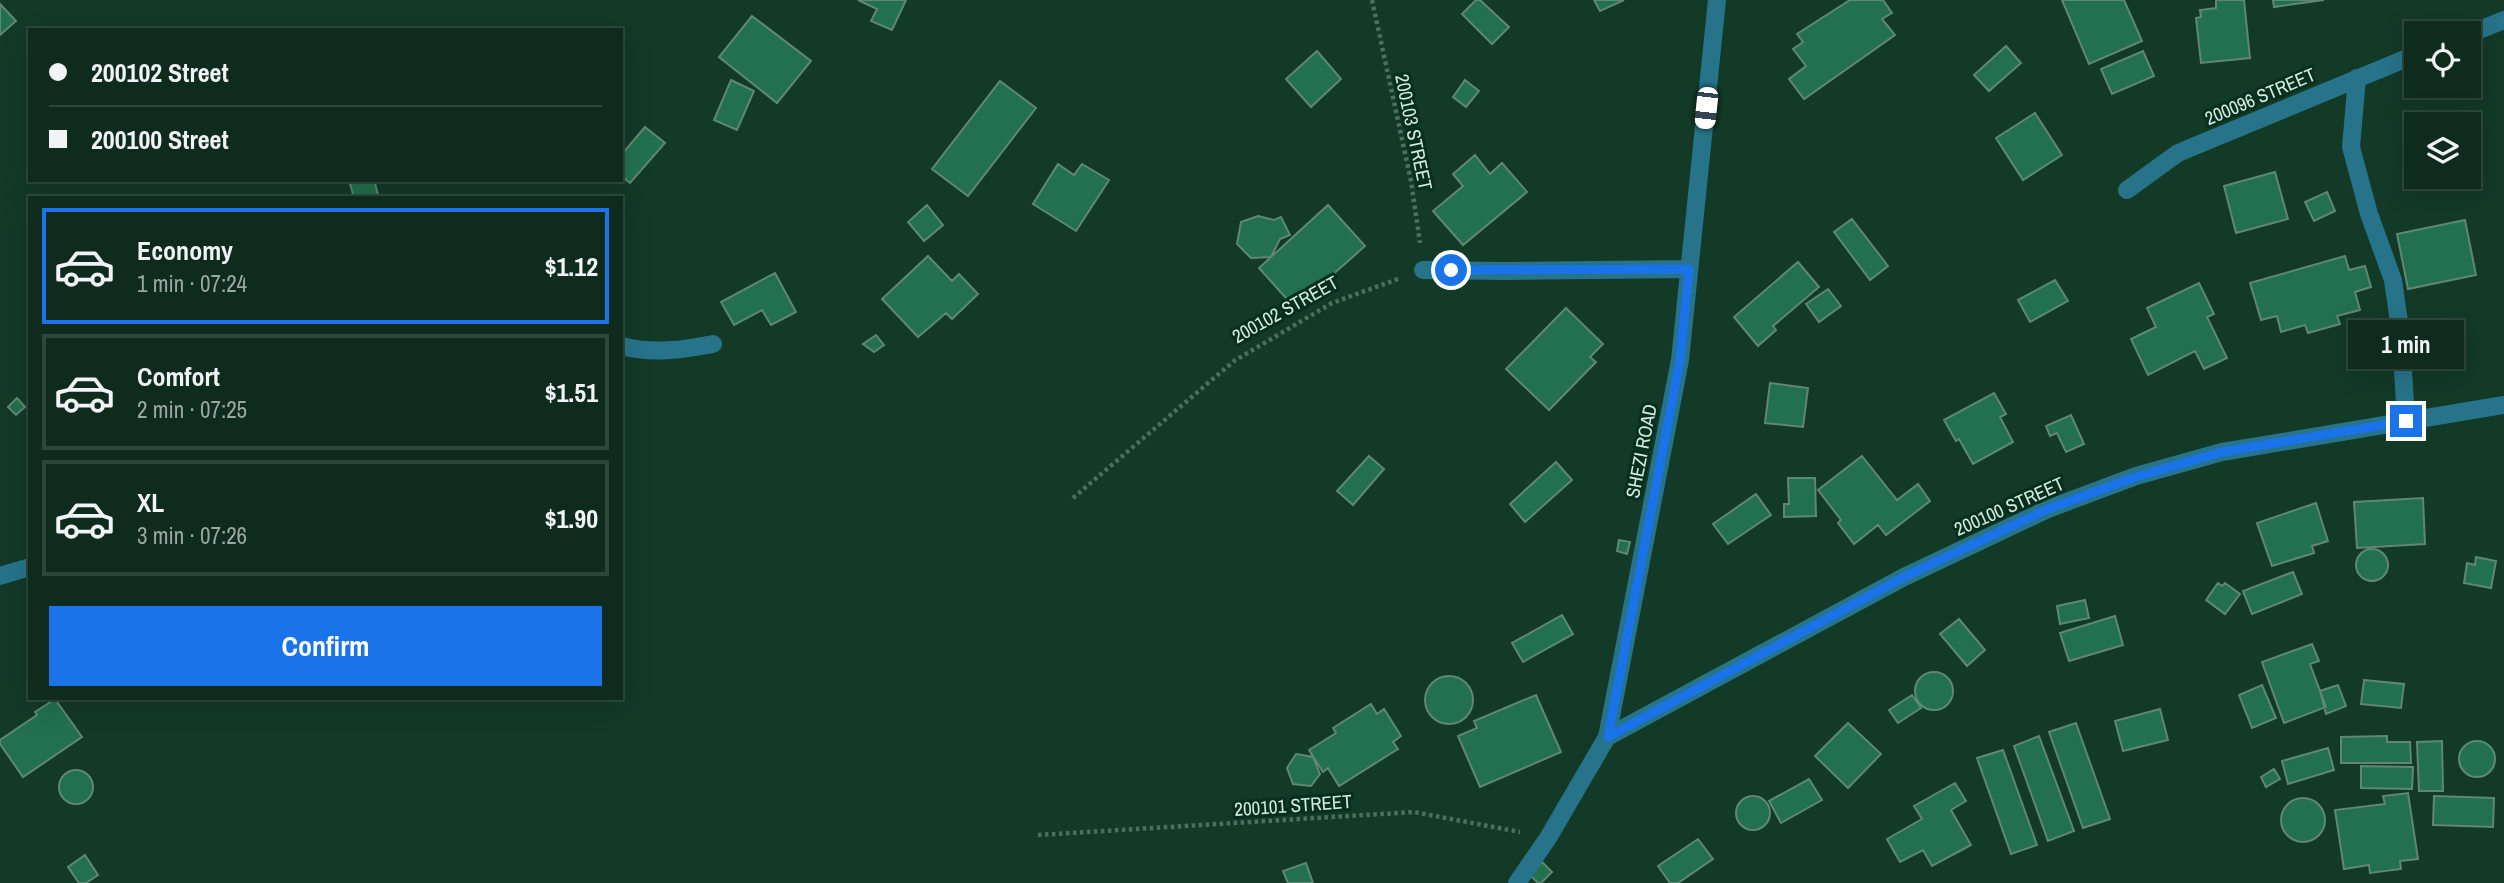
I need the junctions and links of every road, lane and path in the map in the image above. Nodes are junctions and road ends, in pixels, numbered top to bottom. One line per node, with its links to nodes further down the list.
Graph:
1 (1372, 0): 9 (path, 200103 STREET)
2 (1717, 0): 8 (street, SHEZI ROAD)
3 (2504, 20): 4 (street)
4 (2481, 29)
5 (2404, 59): 6 (street, 200096 STREET)
6 (2357, 78): 7 (street, 200096 STREET); 13 (street)
7 (2127, 190)
8 (1689, 269): 9 (street); 17 (street, SHEZI ROAD)
9 (1423, 270): 14 (path, 200102 STREET)
10 (713, 344): 11 (street)
11 (623, 346)
12 (2504, 405): 13 (street, 200100 STREET)
13 (2406, 421): 17 (street, 200100 STREET)
14 (1073, 498)
15 (28, 568): 16 (street)
16 (0, 576)
17 (1608, 737): 19 (street, SHEZI ROAD)
18 (1038, 835): 19 (path, 200101 STREET)
19 (1548, 838): 20 (street, SHEZI ROAD)
20 (1517, 883)

